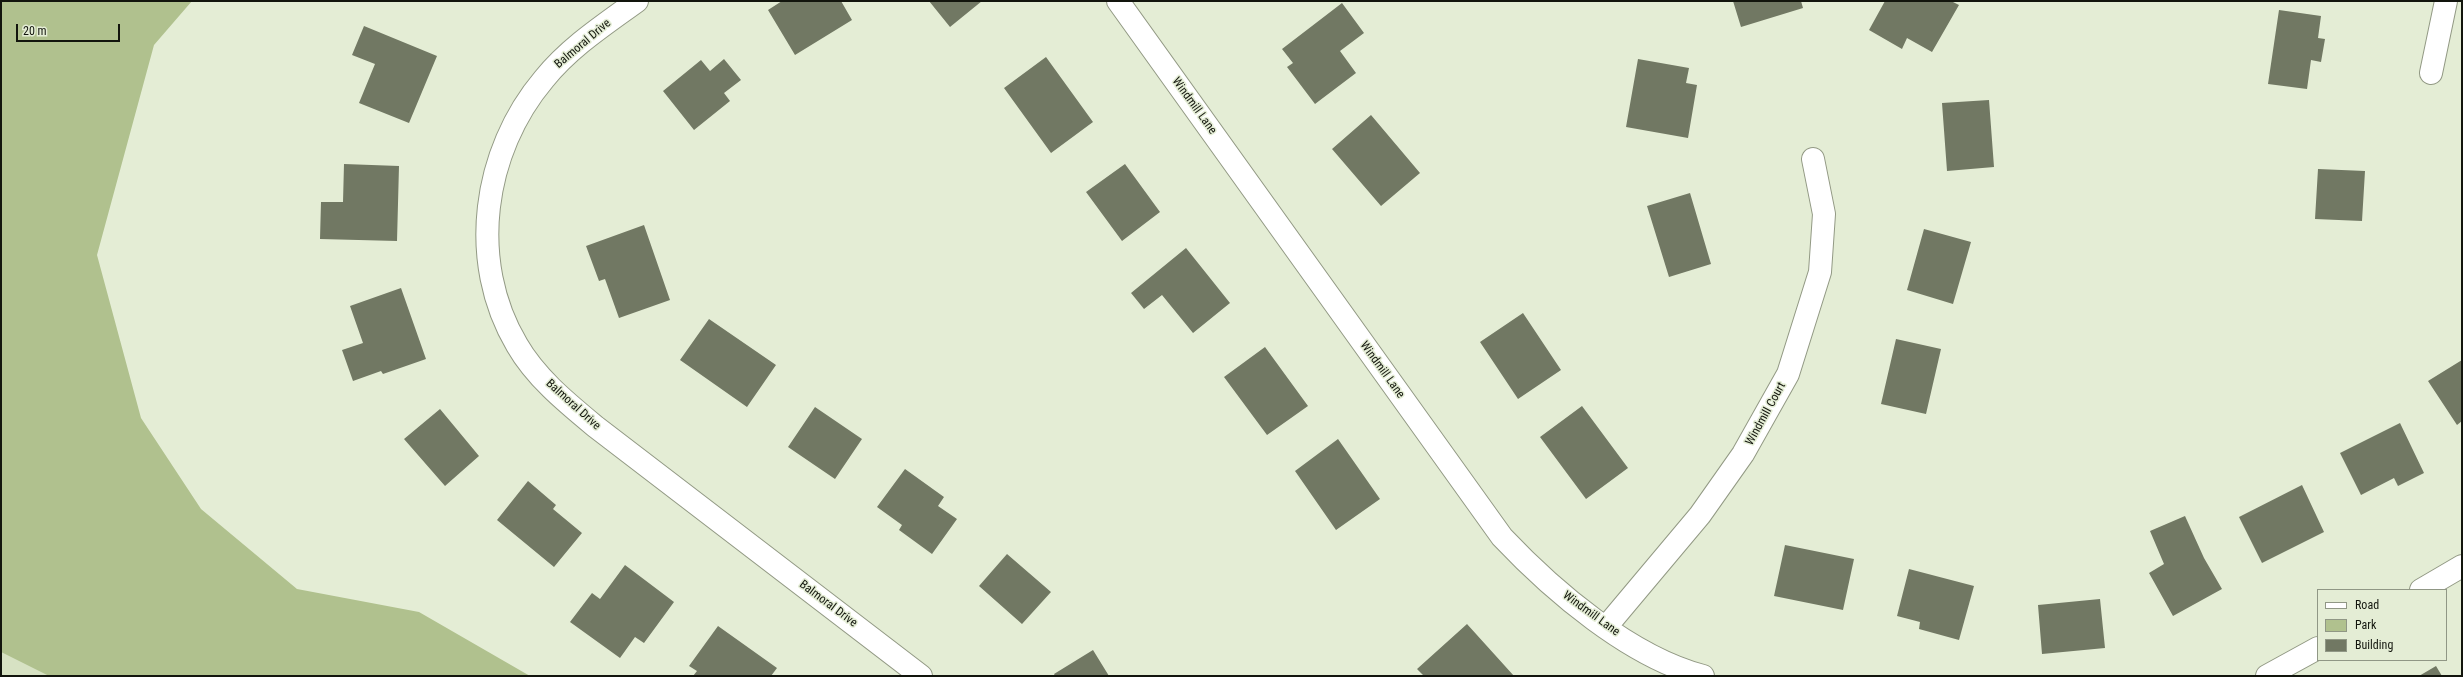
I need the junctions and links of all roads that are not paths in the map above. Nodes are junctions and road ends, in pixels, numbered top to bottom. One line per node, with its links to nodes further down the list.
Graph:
1 (637, 1): 10 (street, Balmoral Drive)
2 (1118, 1): 8 (street, Windmill Lane)
3 (2446, 1): 4 (street)
4 (2431, 73)
5 (1813, 159): 8 (street, Windmill Court)
6 (2462, 566): 7 (street)
7 (2423, 589)
8 (1606, 626): 11 (street, Windmill Lane)
9 (2317, 649): 12 (street)
10 (921, 676)
11 (1703, 676)
12 (2267, 676)

